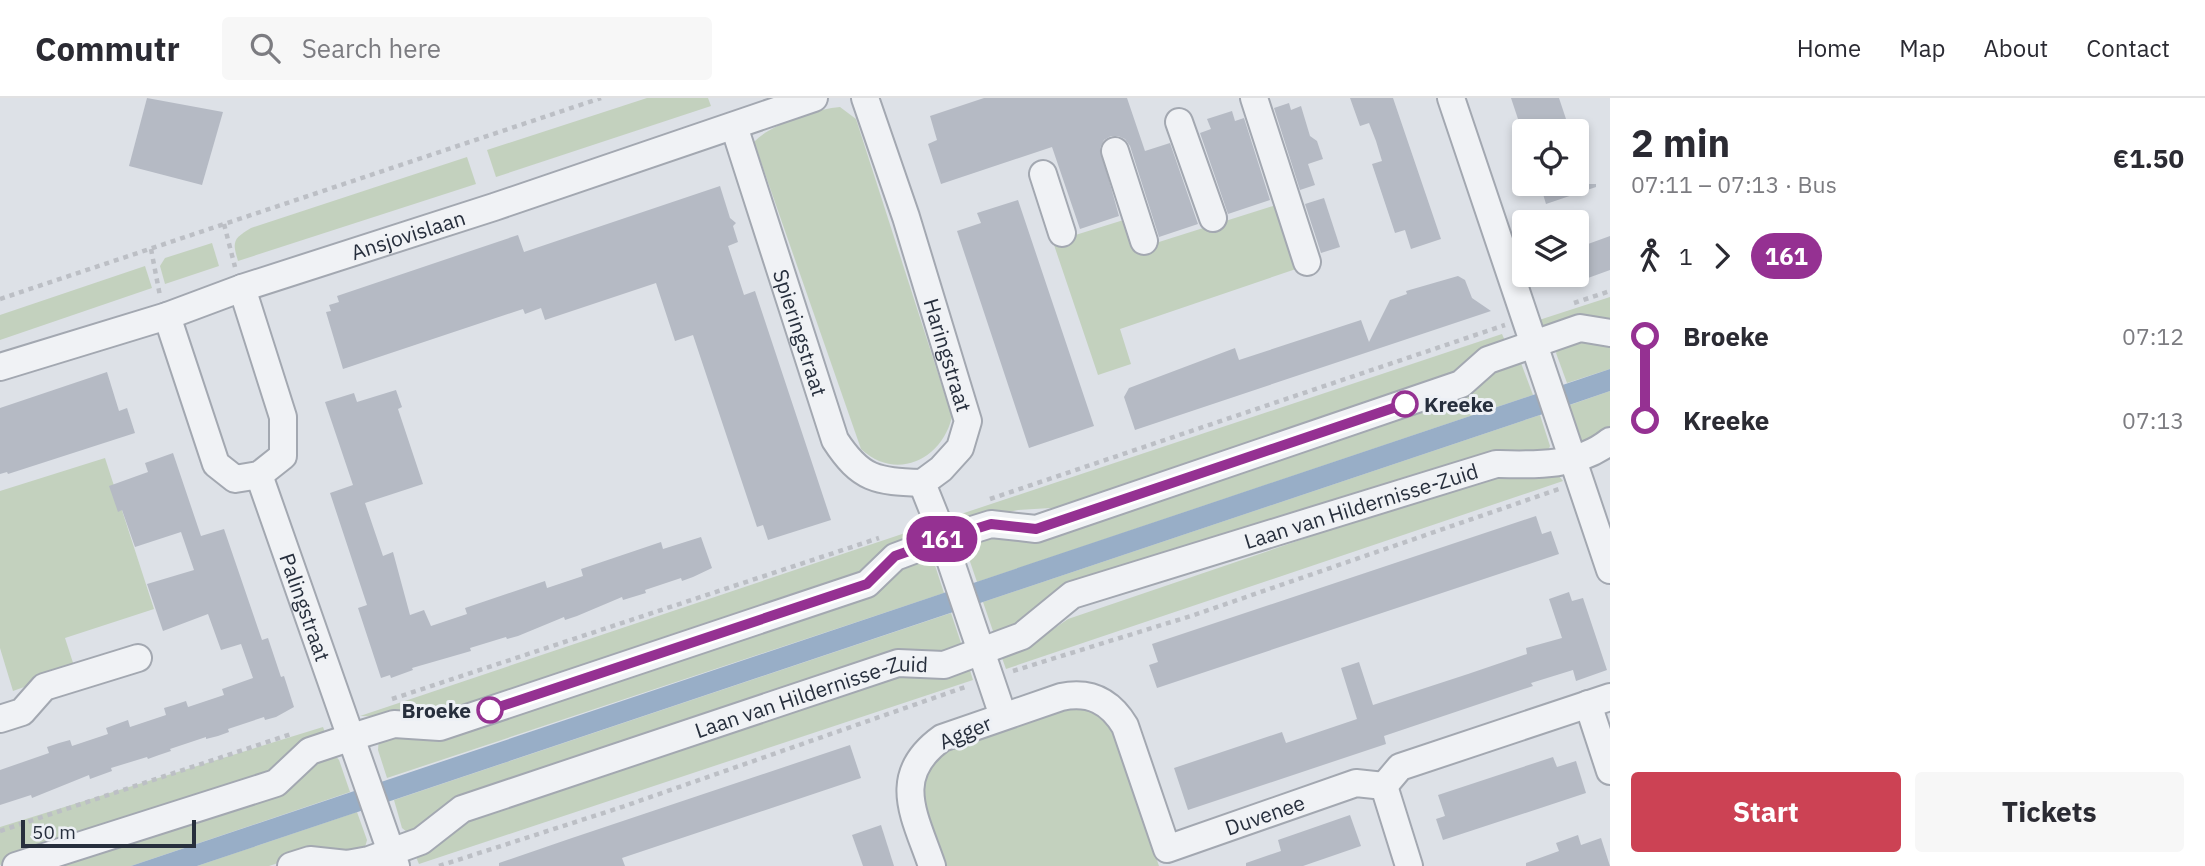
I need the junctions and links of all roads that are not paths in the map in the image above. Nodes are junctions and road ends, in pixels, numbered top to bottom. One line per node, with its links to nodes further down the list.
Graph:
1 (814, 98): 6 (street, Ansjovislaan)
2 (865, 98): 21 (street, Haringstraat)
3 (1254, 98): 12 (street)
4 (1451, 98): 16 (street)
5 (1179, 122): 9 (street)
6 (734, 126): 13 (street, Ansjovislaan); 21 (street, Spieringstraat)
7 (1115, 151): 11 (street)
8 (1043, 174): 10 (street)
9 (1213, 218)
10 (1062, 233)
11 (1144, 241)
12 (1307, 262)
13 (242, 288): 14 (street, Ansjovislaan); 20 (street)
14 (167, 316): 17 (street, Ansjovislaan); 20 (street)
15 (1610, 333): 16 (street)
16 (1535, 344): 19 (street); 22 (street)
17 (0, 367)
18 (1610, 441): 19 (street, Laan van Hildernisse-Zuid)
19 (1576, 470): 23 (street); 24 (street, Laan van Hildernisse-Zuid)
20 (259, 475): 29 (street, Palingstraat)
21 (922, 482): 22 (street)
22 (943, 539): 24 (street); 29 (street)
23 (1610, 570)
24 (981, 652): 27 (street); 33 (street, Laan van Hildernisse-Zuid)
25 (138, 659): 28 (street)
26 (1599, 701): 30 (street); 31 (street)
27 (1003, 716): 32 (street, Duvenee); 36 (street, Agger)
28 (0, 719)
29 (352, 737): 33 (street); 34 (street)
30 (1610, 771)
31 (1384, 786): 32 (street, Duvenee); 37 (street)
32 (1169, 857)
33 (394, 859): 35 (street, Laan van Hildernisse-Zuid)
34 (16, 866)
35 (292, 866)
36 (932, 866)
37 (1409, 866)

